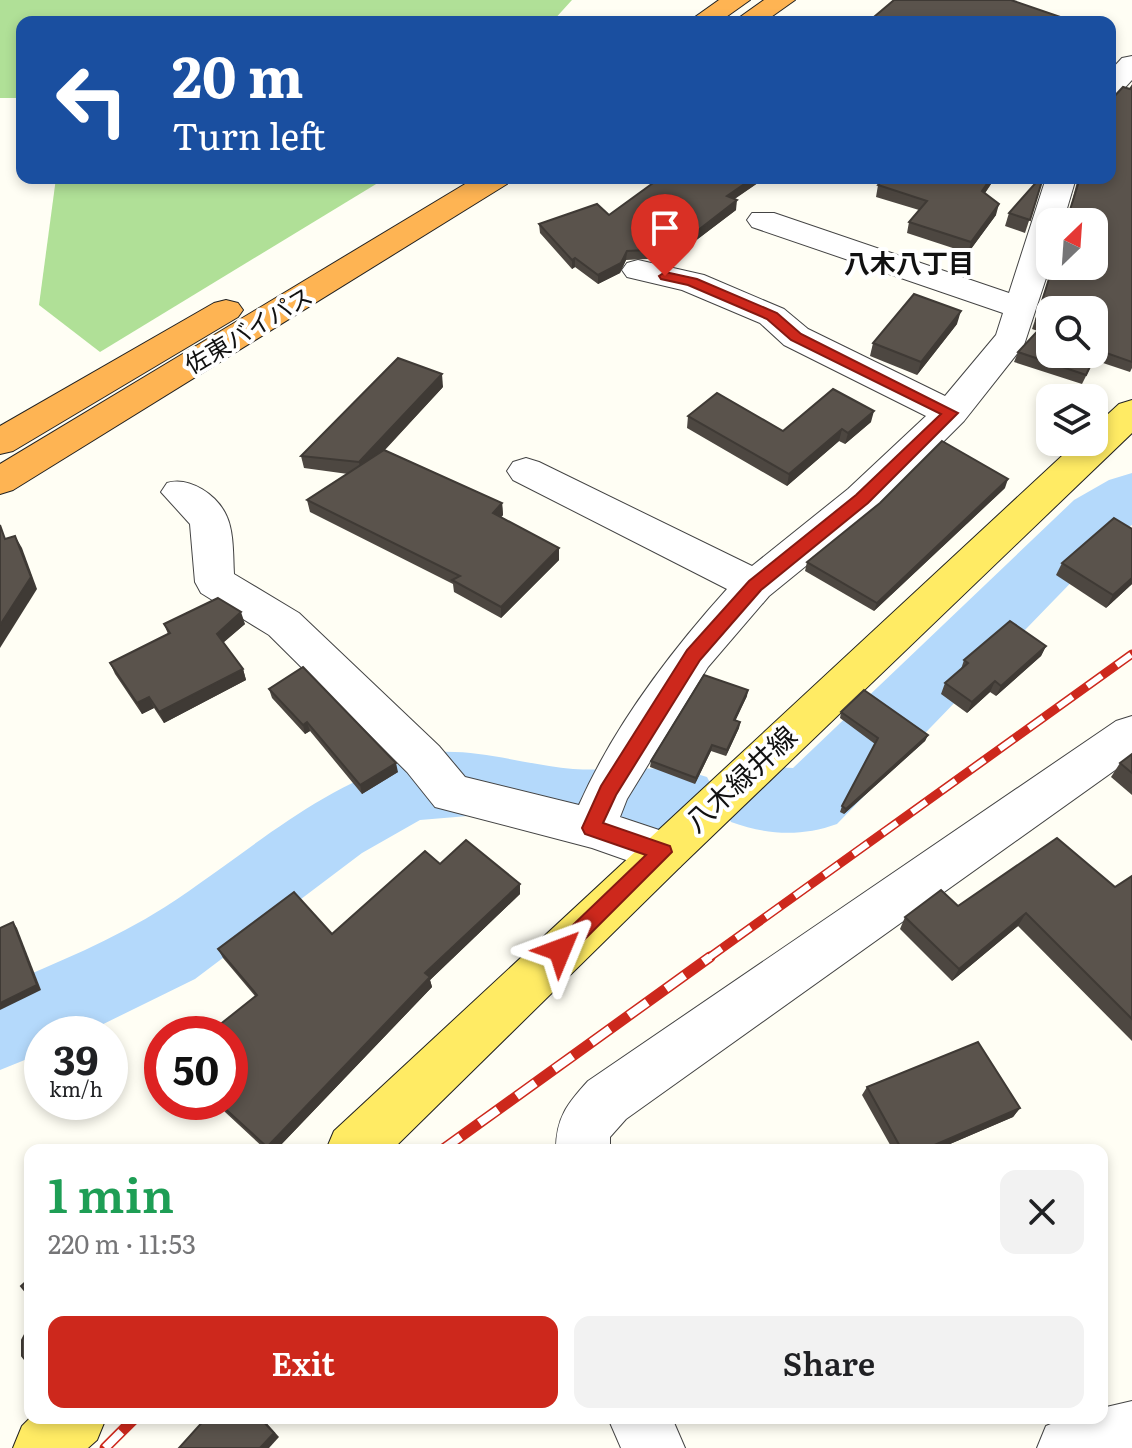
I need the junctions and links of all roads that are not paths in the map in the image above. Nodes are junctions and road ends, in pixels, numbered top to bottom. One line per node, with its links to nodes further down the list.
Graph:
1 (737, 0): 3 (highway)
2 (782, 0): 4 (highway)
3 (711, 16)
4 (756, 16)
5 (1132, 64): 6 (street)
6 (1116, 81)
7 (434, 184): 15 (highway, 佐東バイパス)
8 (486, 184): 17 (highway, 佐東バイパス)
9 (1059, 184): 12 (street)
10 (763, 220): 12 (street)
11 (638, 270): 14 (street)
12 (1021, 308): 14 (street)
13 (1132, 412): 22 (main road, 八木緑井線)
14 (951, 413): 19 (street)
15 (0, 442)
16 (526, 471): 19 (street)
17 (0, 481)
18 (180, 492): 21 (street)
19 (755, 585): 21 (street)
20 (1132, 734): 24 (street)
21 (599, 812): 22 (street)
22 (663, 852): 23 (main road, 八木緑井線)
23 (359, 1144)
24 (583, 1144)
25 (69, 1424): 28 (main road)
26 (642, 1424): 29 (street)
27 (1132, 1432): 30 (street)
28 (44, 1448)
29 (654, 1448)
30 (1068, 1448)

